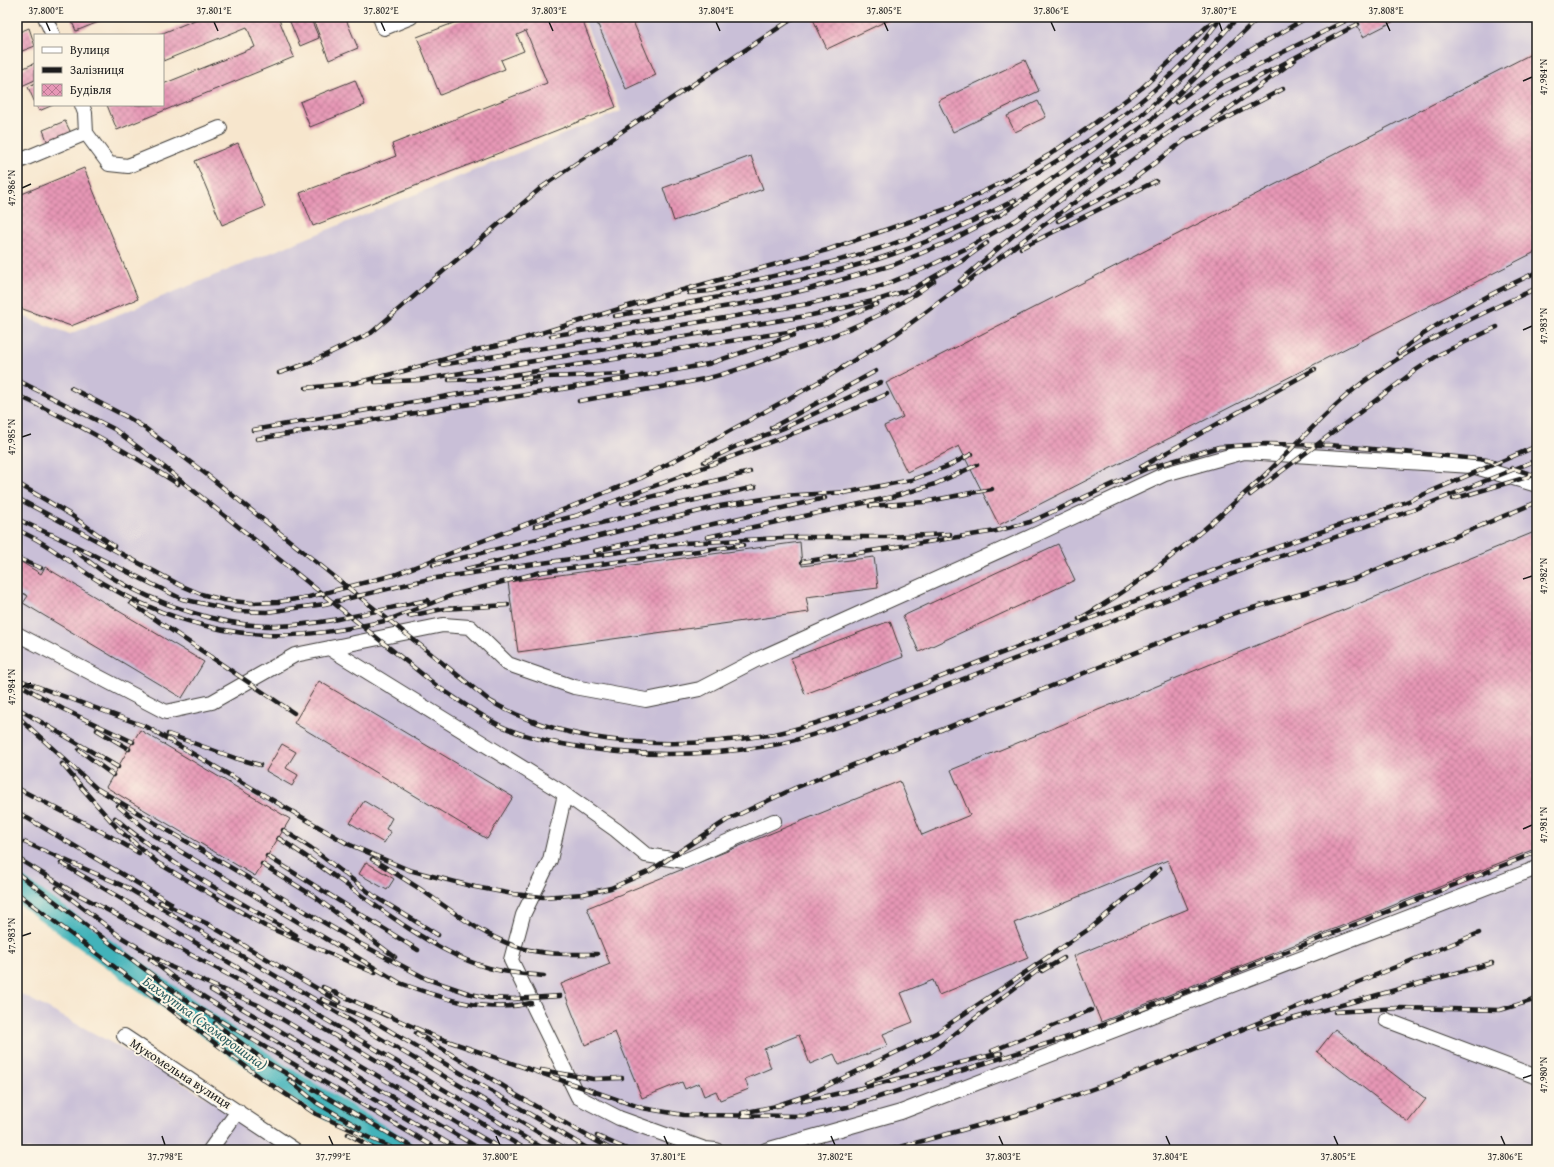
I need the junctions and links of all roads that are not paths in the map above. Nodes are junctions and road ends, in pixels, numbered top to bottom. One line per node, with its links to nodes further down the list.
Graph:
1 (45, 17): 4 (street)
2 (380, 17): 3 (street)
3 (411, 17)
4 (53, 34)
5 (82, 106): 6 (street)
6 (86, 128): 7 (street); 8 (street)
7 (220, 128)
8 (17, 162)
9 (1537, 484): 11 (street)
10 (17, 634): 11 (street)
11 (329, 648): 12 (street)
12 (565, 794): 13 (street); 21 (street)
13 (774, 821)
14 (1537, 868): 22 (street)
15 (1386, 1020): 17 (street)
16 (124, 1036): 18 (street, Мукомельна вулиця)
17 (1537, 1077)
18 (238, 1111): 19 (street); 20 (street, Мукомельна вулиця)
19 (210, 1150)
20 (295, 1150)
21 (716, 1150)
22 (766, 1150)

